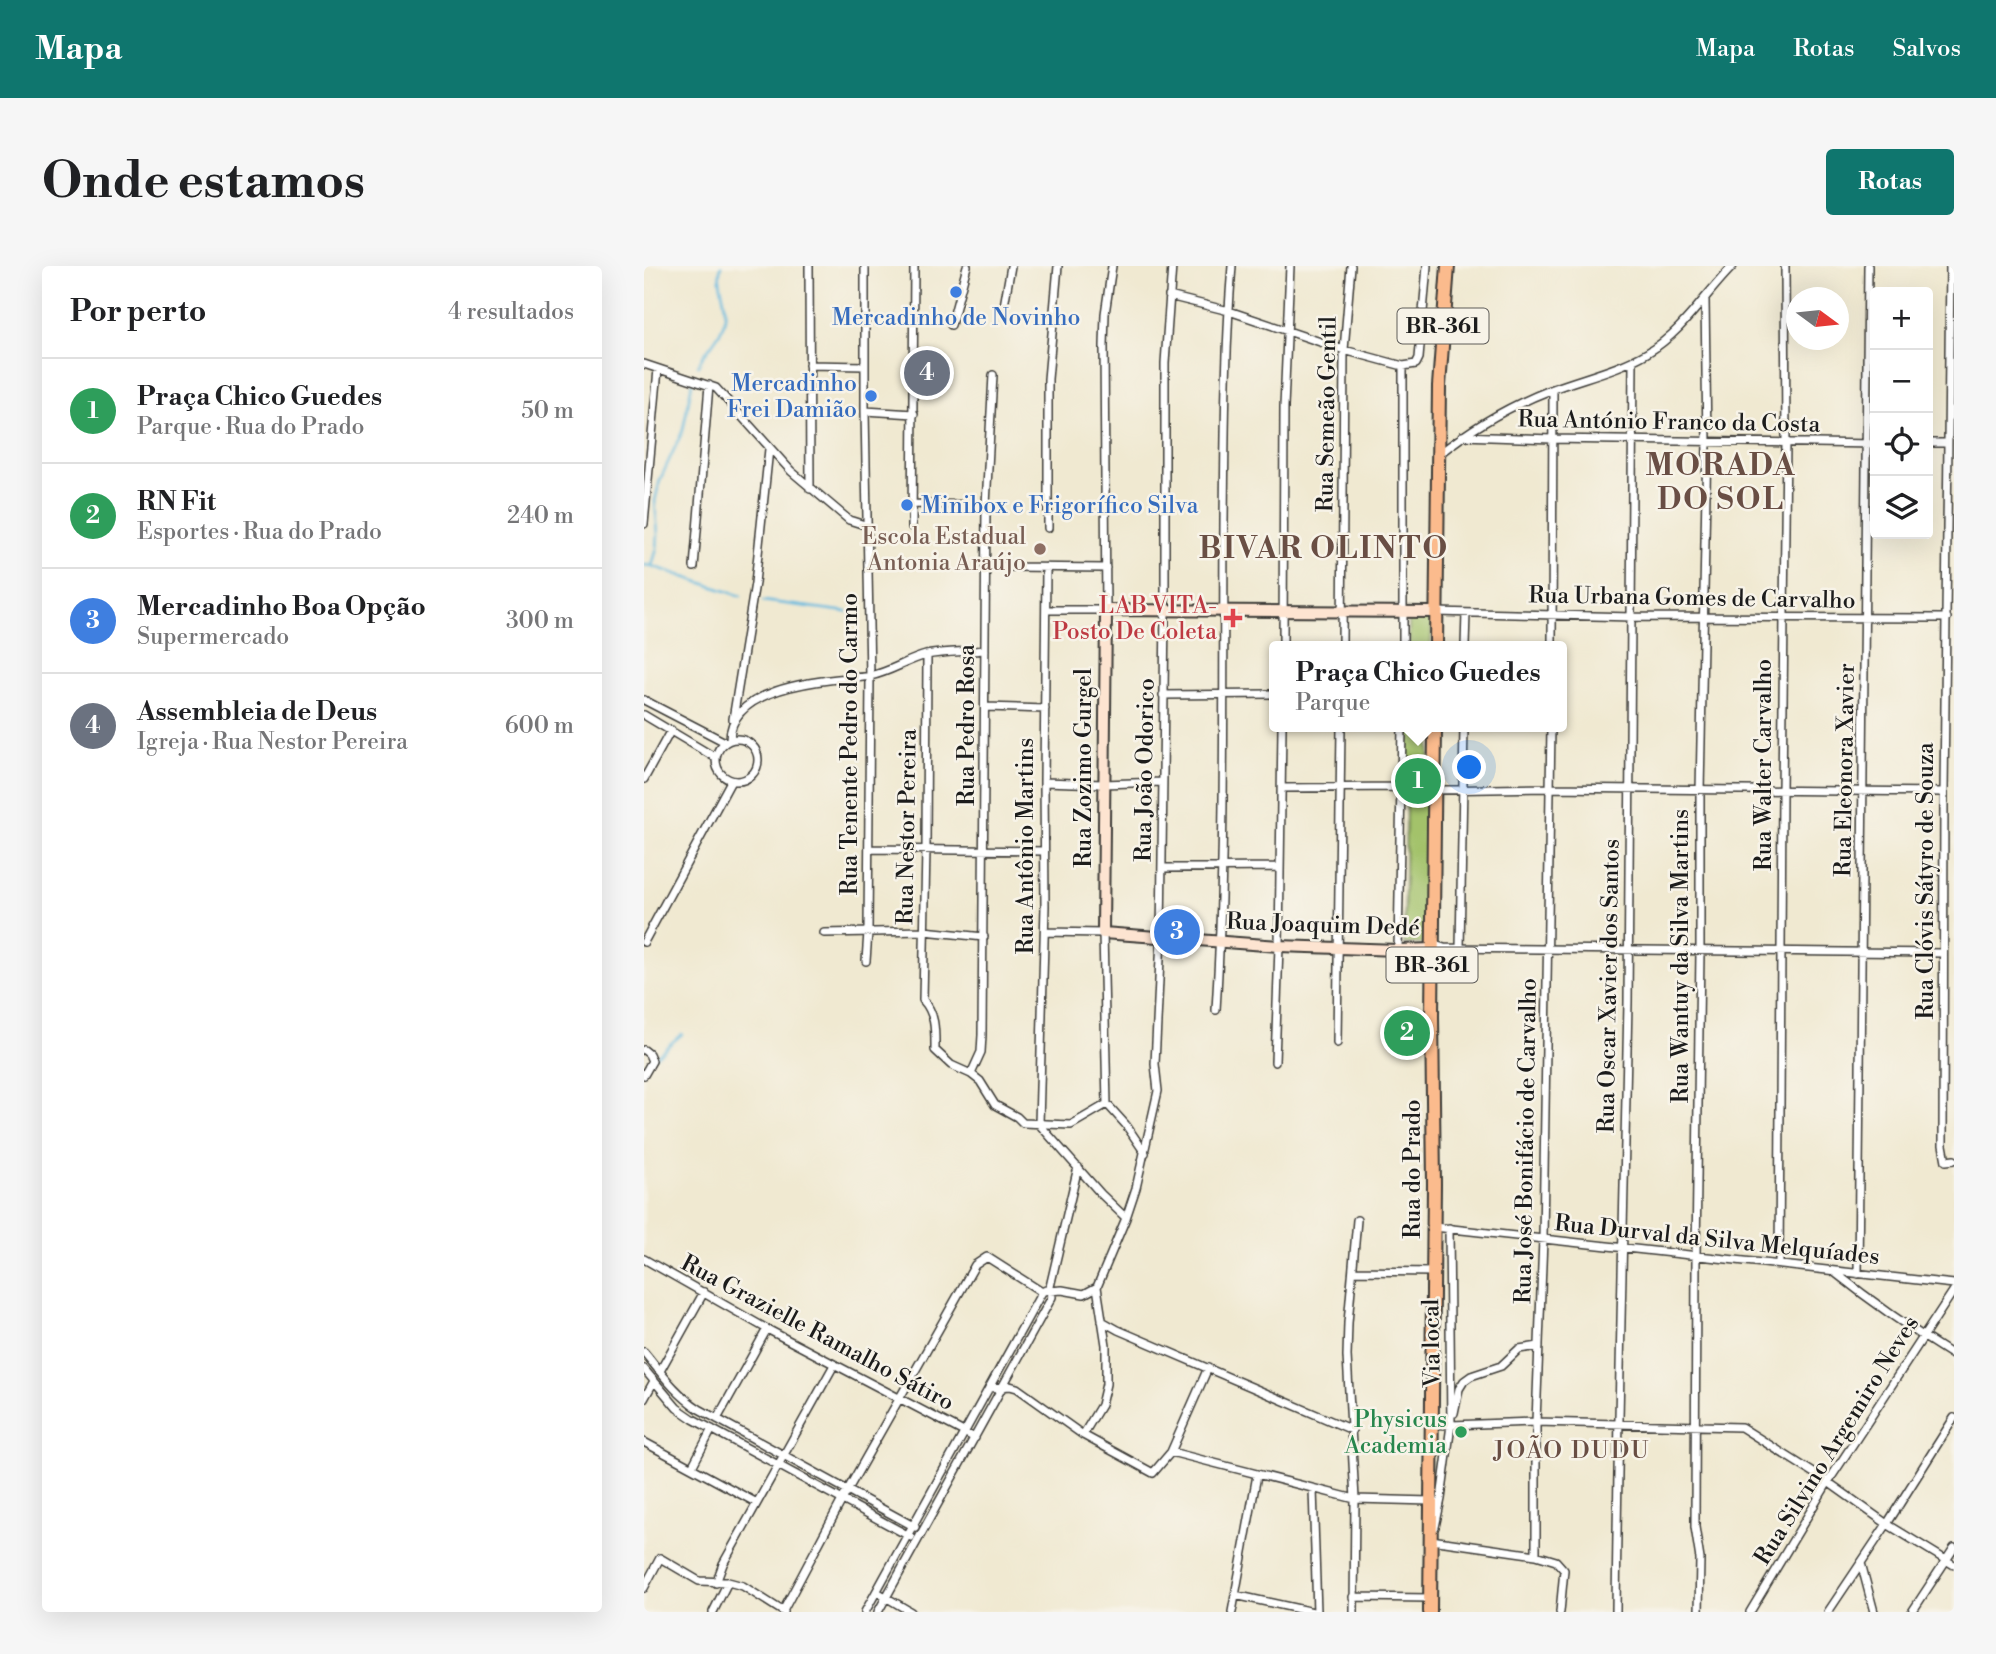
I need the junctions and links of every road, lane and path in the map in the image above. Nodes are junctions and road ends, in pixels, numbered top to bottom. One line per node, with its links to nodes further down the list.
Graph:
1 (809, 266): 27 (street)
2 (865, 266): 28 (street, Rua Tenente Pedro do Carmo)
3 (914, 266): 36 (street)
4 (967, 266): 22 (street)
5 (1011, 266): 20 (street)
6 (1058, 266): 54 (street)
7 (1112, 266): 58 (street, Rua Zozimo Gurgel)
8 (1172, 266): 18 (street, Rua João Odorico)
9 (1232, 266): 21 (street)
10 (1290, 266): 23 (street)
11 (1351, 266): 24 (street, Rua Semeão Gentil)
12 (1427, 266): 29 (street)
13 (1448, 266): 46 (main road, BR-361)
14 (1733, 266): 19 (street)
15 (1785, 266): 40 (street, Rua Walter Carvalho)
16 (1868, 266): 35 (street, Rua Eleonora Xavier)
17 (1950, 266): 43 (street, Rua Clóvis Sátyro de Souza)
18 (1169, 296): 21 (street); 61 (street, Rua João Odorico)
19 (1705, 300): 25 (street); 41 (street, Rua Wantuy da Silva Martins)
20 (1004, 306)
21 (1228, 311): 23 (street); 62 (street)
22 (951, 325)
23 (1286, 330): 24 (street); 63 (street)
24 (1344, 350): 29 (street); 66 (street, Rua Semeão Gentil)
25 (1633, 360): 33 (street); 39 (street, Rua Oscar Xavier dos Santos)
26 (644, 364): 30 (street)
27 (808, 365): 28 (street); 48 (street)
28 (865, 366): 34 (street, Rua Tenente Pedro do Carmo)
29 (1404, 366): 64 (street)
30 (658, 369): 32 (street); 51 (street)
31 (993, 374): 50 (street, Rua Pedro Rosa)
32 (709, 385): 45 (street); 56 (street)
33 (1553, 389): 37 (street); 38 (street)
34 (865, 411): 36 (street); 52 (street, Rua Tenente Pedro do Carmo)
35 (1870, 413)
36 (914, 414): 49 (street)
37 (1462, 436): 38 (street, Rua António Franco da Costa); 46 (street)
38 (1552, 439): 39 (street, Rua António Franco da Costa); 68 (street)
39 (1633, 439): 41 (street, Rua António Franco da Costa); 69 (street, Rua Oscar Xavier dos Santos)
40 (1786, 441): 41 (street, Rua António Franco da Costa); 44 (street, Rua António Franco da Costa); 70 (street, Rua Walter Carvalho)
41 (1707, 442): 71 (street, Rua Wantuy da Silva Martins)
42 (1933, 443): 43 (street)
43 (1948, 443): 73 (street, Rua Clóvis Sátyro de Souza)
44 (1870, 444)
45 (769, 449): 48 (street); 90 (street)
46 (1437, 456): 65 (main road, BR-361)
47 (1870, 473): 72 (street, Rua Eleonora Xavier)
48 (810, 489): 52 (street)
49 (913, 504): 50 (street); 53 (street)
50 (986, 505): 55 (street, Rua Pedro Rosa)
51 (644, 524)
52 (868, 526): 82 (street, Rua Tenente Pedro do Carmo)
53 (912, 527)
54 (1048, 528)
55 (986, 564): 57 (street); 80 (street, Rua Pedro Rosa)
56 (695, 567)
57 (1046, 568): 58 (street); 59 (street, Rua Antônio Martins)
58 (1106, 568): 60 (street, Rua Zozimo Gurgel)
59 (1046, 610): 60 (street); 88 (street, Rua Antônio Martins)
60 (1106, 610): 61 (street); 104 (street, Rua Zozimo Gurgel)
61 (1165, 611): 62 (street); 85 (street, Rua João Odorico)
62 (1224, 611): 63 (street); 83 (street)
63 (1283, 611): 66 (street); 74 (street)
64 (1403, 612): 65 (street); 66 (street); 76 (street)
65 (1436, 612): 67 (street, Rua Urbana Gomes de Carvalho); 77 (main road, BR-361)
66 (1343, 613): 75 (street, Rua Semeão Gentil)
67 (1466, 613): 68 (street, Rua Urbana Gomes de Carvalho); 78 (street)
68 (1553, 615): 69 (street, Rua Urbana Gomes de Carvalho); 79 (street)
69 (1632, 617): 71 (street, Rua Urbana Gomes de Carvalho); 111 (street, Rua Oscar Xavier dos Santos)
70 (1784, 617): 71 (street, Rua Urbana Gomes de Carvalho); 72 (street, Rua Urbana Gomes de Carvalho); 113 (street, Rua Walter Carvalho)
71 (1705, 618): 112 (street, Rua Wantuy da Silva Martins)
72 (1865, 618): 73 (street, Rua Urbana Gomes de Carvalho); 114 (street, Rua Eleonora Xavier)
73 (1947, 618): 115 (street, Rua Clóvis Sátyro de Souza)
74 (1283, 641)
75 (1342, 641)
76 (1403, 641)
77 (1436, 641)
78 (1465, 641)
79 (1552, 641)
80 (985, 650): 81 (street); 87 (street, Rua Pedro Rosa)
81 (927, 655): 82 (street); 117 (street, Rua Nestor Pereira)
82 (870, 677): 90 (street); 116 (street, Rua Tenente Pedro do Carmo)
83 (1224, 694): 84 (street); 85 (street); 120 (street)
84 (1269, 694)
85 (1163, 695): 103 (street, Rua João Odorico)
86 (644, 700): 98 (street)
87 (986, 708): 88 (street); 118 (street, Rua Pedro Rosa)
88 (1045, 709): 102 (street, Rua Antônio Martins)
89 (644, 715): 91 (street)
90 (732, 724): 98 (street)
91 (671, 730): 99 (street); 100 (street)
92 (1282, 732): 107 (street)
93 (1341, 732): 105 (street)
94 (1402, 732): 106 (street)
95 (1435, 732): 110 (main road, Rua do Prado / BR-361)
96 (1464, 732): 109 (street)
97 (1550, 732): 108 (street, Rua José Bonifácio de Carvalho)
98 (727, 741): 99 (street); 101 (street)
99 (716, 758): 101 (street)
100 (644, 779)
101 (731, 781): 131 (street)
102 (1044, 782): 104 (street); 119 (street, Rua Antônio Martins)
103 (1162, 782): 104 (street); 122 (street, Rua João Odorico)
104 (1103, 784): 127 (street, Rua Zozimo Gurgel)
105 (1340, 786): 106 (street); 107 (street); 133 (street)
106 (1401, 787): 136 (street)
107 (1282, 788): 121 (street)
108 (1549, 788): 109 (street); 111 (street); 137 (street, Rua José Bonifácio de Carvalho)
109 (1463, 789): 110 (street); 134 (street)
110 (1434, 790): 135 (main road, Rua do Prado / BR-361)
111 (1629, 790): 112 (street); 138 (street, Rua Oscar Xavier dos Santos)
112 (1700, 790): 113 (street); 139 (street, Rua Wantuy da Silva Martins)
113 (1782, 791): 114 (street); 140 (street, Rua Walter Carvalho)
114 (1862, 792): 115 (street); 141 (street, Rua Eleonora Xavier)
115 (1944, 792): 142 (street, Rua Clóvis Sátyro de Souza)
116 (869, 849): 117 (street); 124 (street, Rua Tenente Pedro do Carmo)
117 (926, 849): 118 (street); 123 (street, Rua Nestor Pereira)
118 (985, 851): 119 (street); 128 (street, Rua Pedro Rosa)
119 (1044, 851): 125 (street, Rua Antônio Martins)
120 (1221, 867): 121 (street); 122 (street); 130 (street)
121 (1279, 867): 132 (street)
122 (1162, 868): 129 (street, Rua João Odorico)
123 (924, 931): 124 (street); 128 (street); 148 (street, Rua Nestor Pereira)
124 (868, 932): 126 (street); 143 (street, Rua Tenente Pedro do Carmo)
125 (1045, 932): 127 (street, Rua Joaquim Dedé); 151 (street, Rua Antônio Martins)
126 (824, 933)
127 (1104, 933): 129 (street, Rua Joaquim Dedé); 150 (street, Rua Zozimo Gurgel)
128 (984, 937): 148 (street, Rua Pedro Rosa)
129 (1161, 938): 130 (street, Rua Joaquim Dedé); 152 (street, Rua João Odorico)
130 (1220, 941): 132 (street, Rua Joaquim Dedé); 144 (street)
131 (644, 942)
132 (1279, 946): 133 (street, Rua Joaquim Dedé); 147 (street)
133 (1338, 947): 136 (street, Rua Joaquim Dedé); 145 (street)
134 (1460, 948): 135 (street); 137 (street)
135 (1436, 949): 136 (street, Rua Joaquim Dedé); 157 (main road, Rua do Prado / BR-361)
136 (1398, 950)
137 (1548, 950): 138 (street); 159 (street, Rua José Bonifácio de Carvalho)
138 (1628, 951): 139 (street); 160 (street, Rua Oscar Xavier dos Santos)
139 (1700, 951): 140 (street); 161 (street, Rua Wantuy da Silva Martins)
140 (1782, 953): 141 (street); 163 (street, Rua Walter Carvalho)
141 (1861, 953): 142 (street); 167 (street, Rua Eleonora Xavier)
142 (1943, 953): 153 (street, Rua Clóvis Sátyro de Souza)
143 (866, 961)
144 (1216, 1010)
145 (1337, 1043)
146 (644, 1050): 149 (street)
147 (1275, 1062)
148 (971, 1074): 151 (street)
149 (644, 1075)
150 (1107, 1104): 151 (street); 152 (street)
151 (1039, 1124): 154 (street)
152 (1145, 1153): 155 (street, Rua João Odorico)
153 (1950, 1160)
154 (1077, 1167): 155 (street); 172 (street)
155 (1126, 1218): 169 (street, Rua João Odorico)
156 (1357, 1220): 164 (street)
157 (1434, 1227): 158 (street, Rua Durval da Silva Melquíades); 166 (main road, Rua do Prado / BR-361)
158 (1449, 1228): 159 (street, Rua Durval da Silva Melquíades); 193 (street, Via local)
159 (1543, 1239): 160 (street, Rua Durval da Silva Melquíades); 176 (street, Rua José Bonifácio de Carvalho)
160 (1623, 1248): 161 (street, Rua Durval da Silva Melquíades); 191 (street, Rua Oscar Xavier dos Santos)
161 (1696, 1255): 163 (street, Rua Durval da Silva Melquíades); 194 (street, Rua Wantuy da Silva Martins)
162 (644, 1259): 171 (street, Rua Grazielle Ramalho Sátiro)
163 (1779, 1264): 165 (street, Rua Durval da Silva Melquíades)
164 (1353, 1271): 166 (street); 196 (street)
165 (1833, 1271): 167 (street, Rua Durval da Silva Melquíades); 175 (street)
166 (1433, 1272): 192 (main road, Rua do Prado / BR-361)
167 (1858, 1274): 168 (street, Rua Durval da Silva Melquíades)
168 (1954, 1284)
169 (1097, 1287): 172 (street); 173 (street)
170 (1954, 1290): 175 (street, Rua Silvino Argemiro Neves)
171 (705, 1292): 174 (street, Rua Grazielle Ramalho Sátiro); 182 (street)
172 (1048, 1293): 184 (street); 185 (street); 187 (street)
173 (1102, 1321): 180 (street); 198 (street)
174 (767, 1329): 179 (street, Rua Grazielle Ramalho Sátiro); 189 (street)
175 (1924, 1338): 178 (street); 206 (street, Rua Silvino Argemiro Neves)
176 (1539, 1346): 190 (street, Rua José Bonifácio de Carvalho); 193 (street)
177 (644, 1352): 182 (street)
178 (1954, 1356)
179 (834, 1365): 187 (street, Rua Grazielle Ramalho Sátiro); 202 (street)
180 (1208, 1368): 196 (street); 201 (street)
181 (644, 1370): 183 (street)
182 (660, 1371): 189 (street)
183 (654, 1381): 186 (street); 195 (street)
184 (989, 1388): 185 (street); 197 (street)
185 (1003, 1388): 198 (street); 199 (street)
186 (644, 1399)
187 (898, 1399): 197 (street, Rua Grazielle Ramalho Sátiro); 208 (street)
188 (1954, 1418): 213 (street)
189 (717, 1419): 202 (street)
190 (1536, 1422): 191 (street); 193 (street); 220 (street, Rua José Bonifácio de Carvalho)
191 (1618, 1423): 194 (street); 242 (street, Rua Oscar Xavier dos Santos)
192 (1432, 1424): 193 (street); 211 (main road, Rua do Prado / BR-361)
193 (1451, 1425): 217 (street, Via local)
194 (1696, 1425): 206 (street); 243 (street, Rua Wantuy da Silva Martins)
195 (712, 1429): 203 (street); 204 (street)
196 (1352, 1430): 209 (street)
197 (964, 1433): 199 (street, Rua Grazielle Ramalho Sátiro); 214 (street)
198 (1083, 1435): 201 (street)
199 (975, 1438): 215 (street)
200 (644, 1442): 204 (street)
201 (1171, 1452): 205 (street)
202 (783, 1455): 203 (street); 208 (street)
203 (777, 1466): 210 (street); 212 (street)
204 (692, 1467): 212 (street)
205 (1257, 1475): 207 (street); 228 (street)
206 (1828, 1482): 213 (street); 244 (street, Rua Silvino Argemiro Neves)
207 (1313, 1489): 209 (street); 238 (street)
208 (848, 1490): 210 (street); 214 (street)
209 (1355, 1499): 211 (street); 229 (street)
210 (842, 1500): 216 (street); 232 (street)
211 (1431, 1501): 217 (main road, Rua do Prado / BR-361)
212 (757, 1503): 224 (street)
213 (1887, 1524): 221 (street); 222 (street)
214 (912, 1526): 215 (street); 216 (street)
215 (922, 1531): 218 (street)
216 (907, 1535): 218 (street); 227 (street)
217 (1431, 1540): 220 (street); 231 (main road, Rua do Prado / BR-361)
218 (916, 1541): 230 (street)
219 (1954, 1548): 221 (street)
220 (1536, 1555): 241 (street)
221 (1946, 1560): 223 (street); 247 (street)
222 (1861, 1563): 245 (street); 246 (street)
223 (1954, 1565)
224 (716, 1583): 225 (street); 226 (street)
225 (728, 1583): 232 (street); 233 (street)
226 (645, 1585)
227 (877, 1592): 230 (street); 234 (street)
228 (1235, 1595): 237 (street); 238 (street)
229 (1353, 1597): 231 (street); 239 (street)
230 (886, 1598): 235 (street); 236 (street)
231 (1430, 1598): 240 (main road, Rua do Prado / BR-361)
232 (783, 1611)
233 (713, 1612)
234 (865, 1612)
235 (878, 1612)
236 (911, 1612)
237 (1232, 1612)
238 (1315, 1612)
239 (1354, 1612)
240 (1430, 1612)
241 (1560, 1612)
242 (1616, 1612)
243 (1699, 1612)
244 (1751, 1612)
245 (1828, 1612)
246 (1874, 1612)
247 (1912, 1612)

